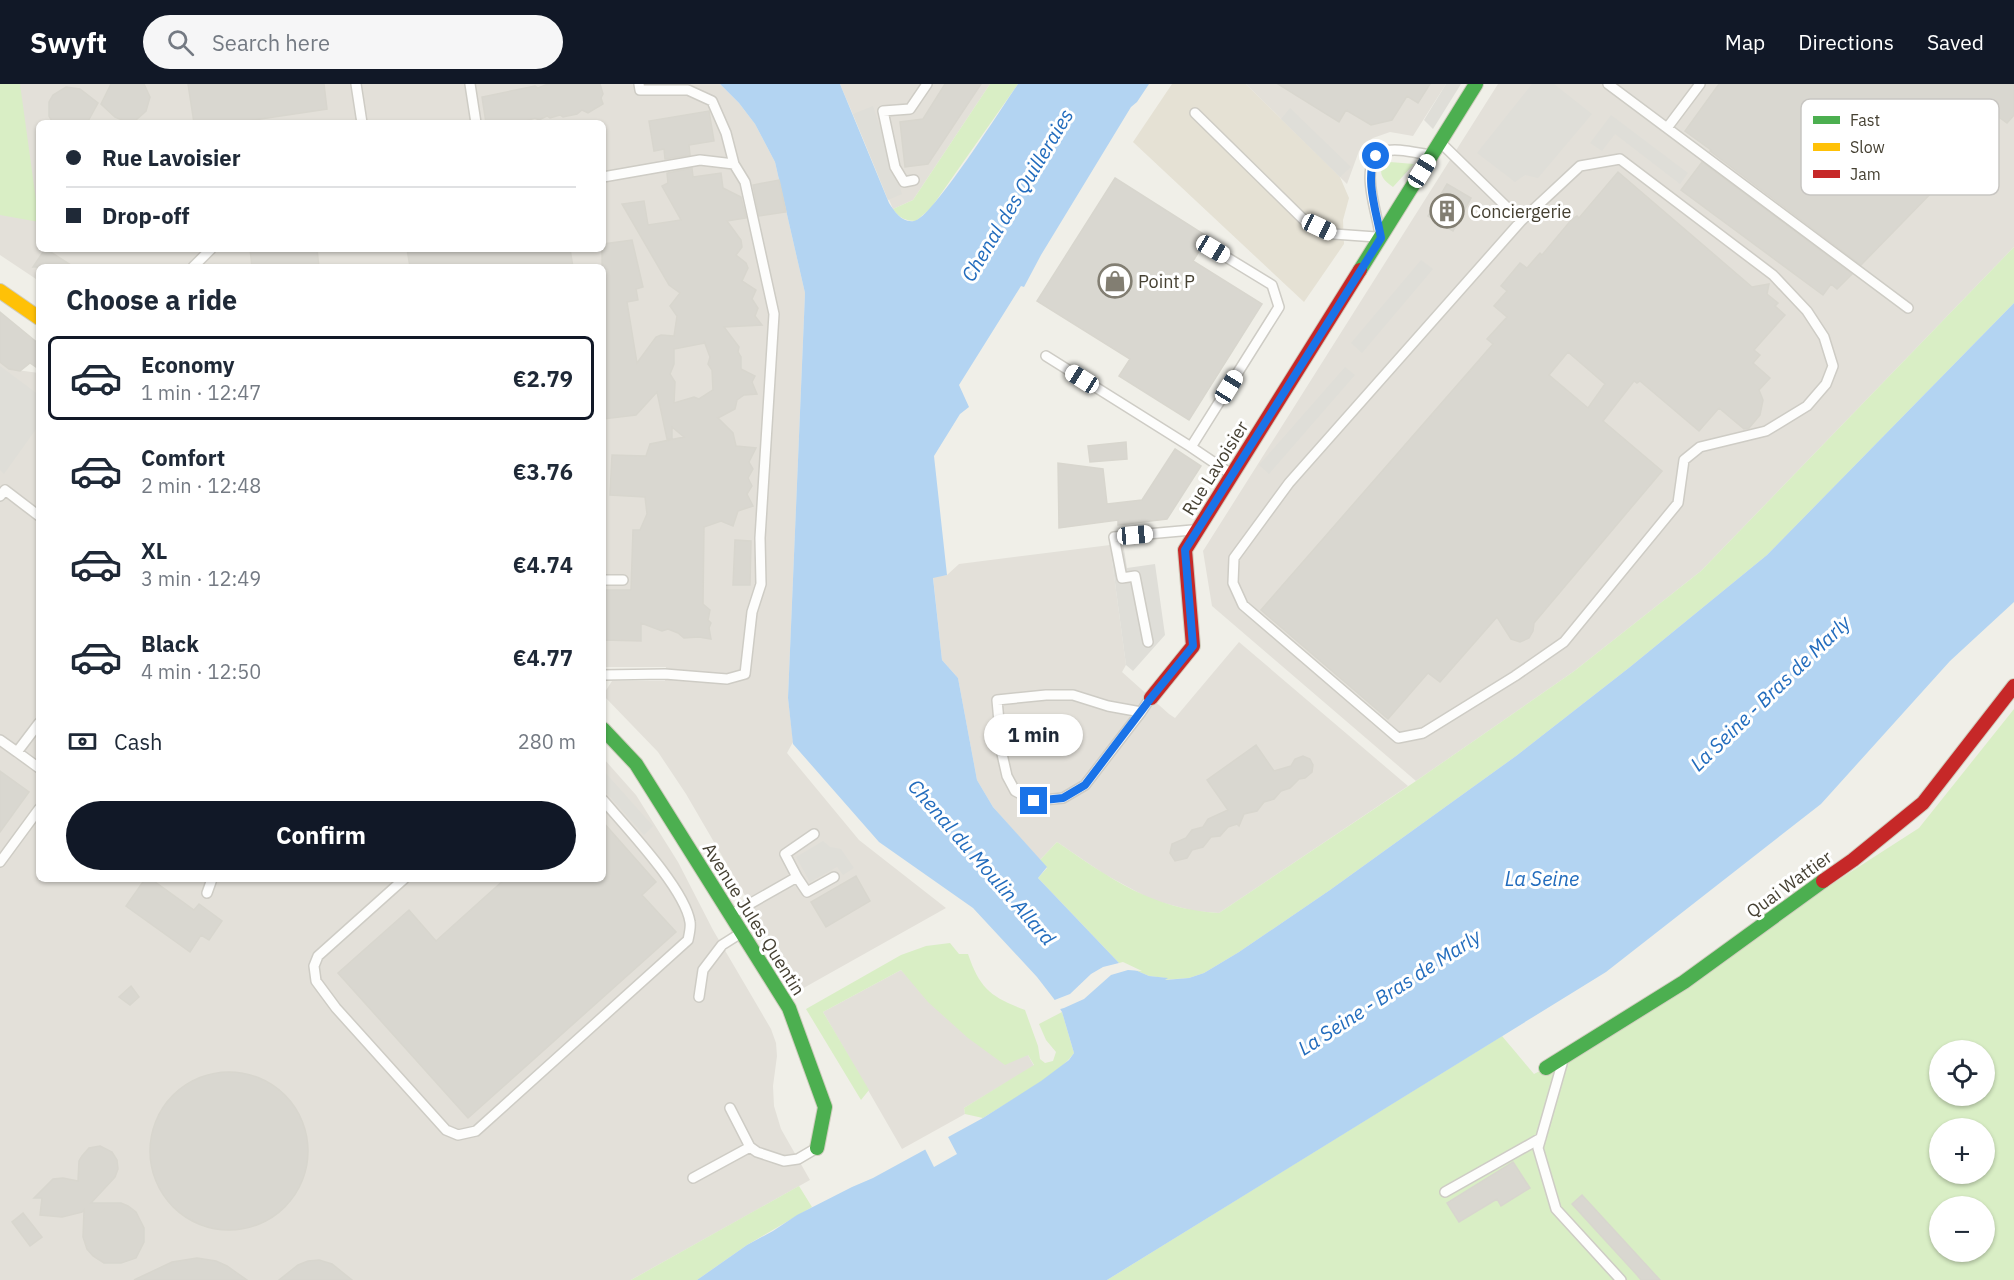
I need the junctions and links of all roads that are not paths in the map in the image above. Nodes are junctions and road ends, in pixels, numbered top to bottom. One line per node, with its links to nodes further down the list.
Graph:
1 (356, 84): 9 (lane)
2 (470, 84): 10 (lane)
3 (639, 84): 14 (lane)
4 (927, 84): 16 (lane)
5 (1476, 84): 12 (street, Rue Lavoisier)
6 (1608, 84): 11 (lane)
7 (1700, 84): 11 (lane)
8 (1195, 113): 18 (lane)
9 (362, 120)
10 (476, 120)
11 (1667, 128): 23 (lane)
12 (1440, 142): 13 (street, Rue Lavoisier); 17 (lane)
13 (1432, 155): 18 (street, Rue Lavoisier); 18 (lane)
14 (734, 164): 15 (lane); 34 (lane)
15 (606, 176)
16 (914, 180)
17 (1521, 221): 17 (lane)
18 (1381, 238): 27 (street, Rue Lavoisier)
19 (1213, 249): 26 (lane)
20 (208, 252): 21 (lane)
21 (196, 264)
22 (0, 291): 24 (street)
23 (1908, 308)
24 (36, 316)
25 (1046, 356): 26 (lane)
26 (1191, 447): 27 (lane)
27 (1232, 475): 30 (street, Rue Lavoisier)
28 (0, 496): 29 (lane)
29 (36, 514)
30 (1197, 530): 33 (lane); 36 (street, Rue Lavoisier)
31 (606, 580): 32 (lane)
32 (623, 580)
33 (1148, 642)
34 (606, 675)
35 (2014, 686): 55 (street, Quai Wattier)
36 (1151, 698): 37 (lane)
37 (1141, 711): 37 (lane)
38 (36, 727): 41 (lane)
39 (606, 732): 52 (street, Avenue Jules Quentin)
40 (0, 740): 41 (lane)
41 (17, 752): 42 (lane)
42 (36, 766)
43 (606, 804): 50 (lane)
44 (36, 813): 46 (lane)
45 (814, 834): 47 (lane)
46 (0, 862)
47 (797, 877): 48 (lane); 52 (lane)
48 (834, 877)
49 (211, 882): 51 (lane)
50 (401, 882)
51 (207, 893)
52 (730, 915): 53 (street, Avenue Jules Quentin)
53 (741, 933): 54 (lane); 60 (street, Avenue Jules Quentin)
54 (699, 997)
55 (1564, 1057): 56 (street, Quai Wattier); 58 (lane)
56 (1546, 1068)
57 (730, 1108): 59 (lane)
58 (1541, 1138): 62 (lane); 63 (lane)
59 (750, 1147): 60 (lane); 61 (lane)
60 (817, 1148)
61 (693, 1178)
62 (1445, 1192)
63 (1621, 1280)

